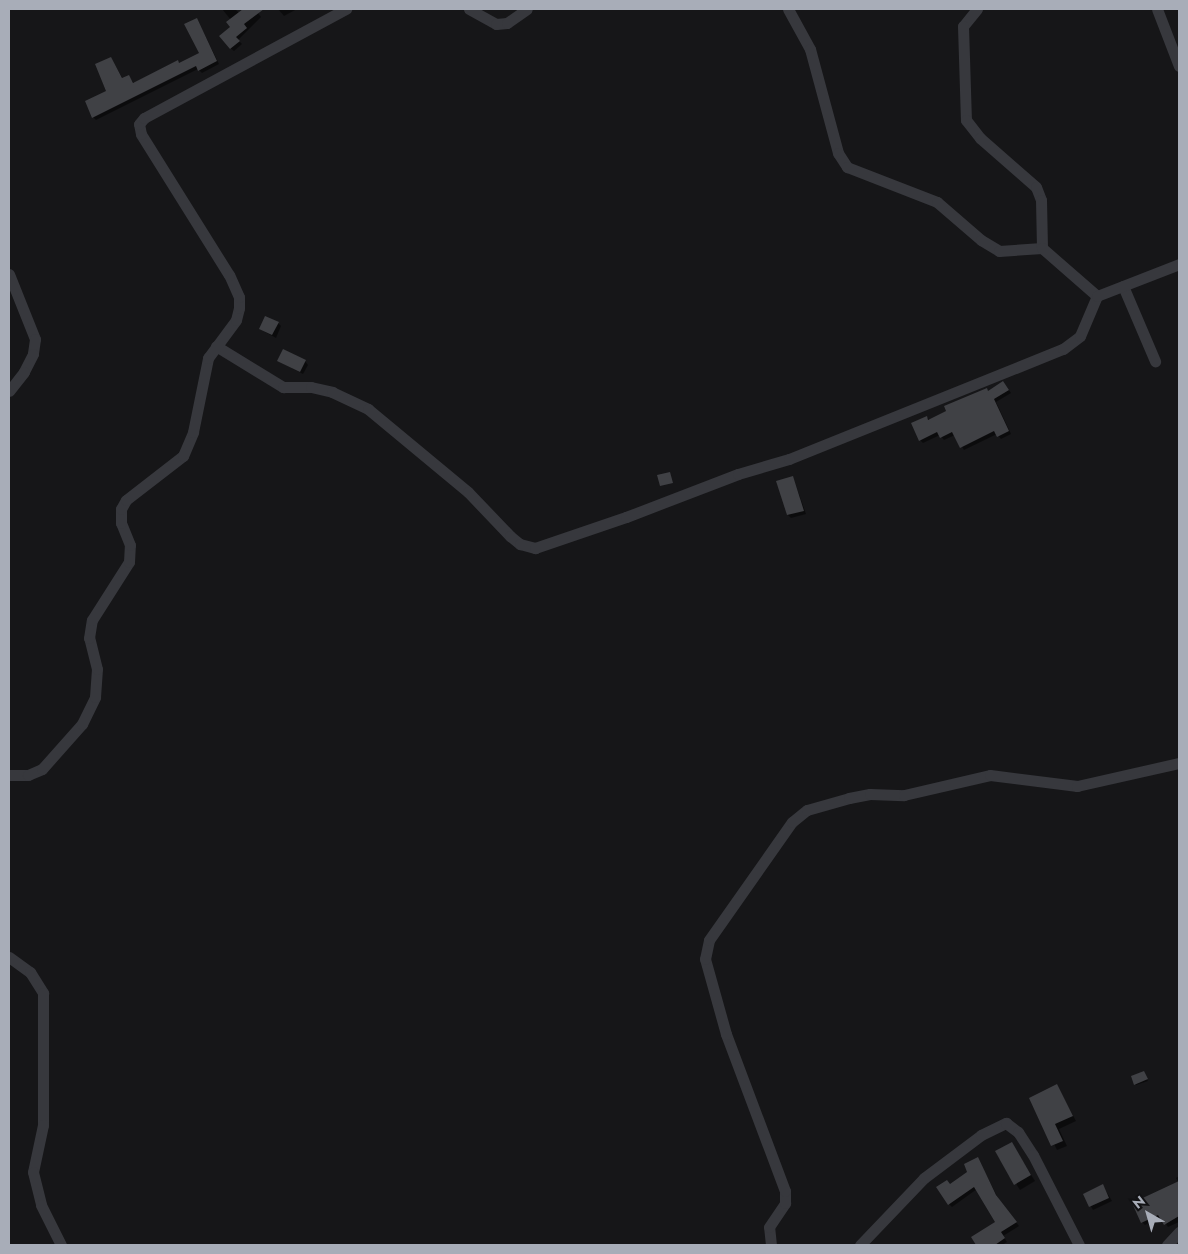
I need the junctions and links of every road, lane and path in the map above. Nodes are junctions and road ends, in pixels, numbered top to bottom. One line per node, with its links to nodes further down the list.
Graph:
1 (346, 9): 13 (street)
2 (469, 9): 3 (street)
3 (527, 9)
4 (788, 9): 8 (street)
5 (977, 9): 8 (street)
6 (1157, 9): 7 (street)
7 (1179, 66)
8 (1042, 248): 12 (street)
9 (1179, 264): 11 (street)
10 (9, 274): 15 (street)
11 (1123, 286): 12 (street); 14 (street)
12 (1097, 296): 13 (street)
13 (216, 346): 17 (street)
14 (1155, 361)
15 (9, 391)
16 (1179, 763): 21 (street)
17 (9, 775)
18 (9, 957): 20 (street)
19 (1179, 1232): 24 (street)
20 (61, 1245)
21 (771, 1245)
22 (860, 1245): 23 (street)
23 (1079, 1245)
24 (1168, 1245)

